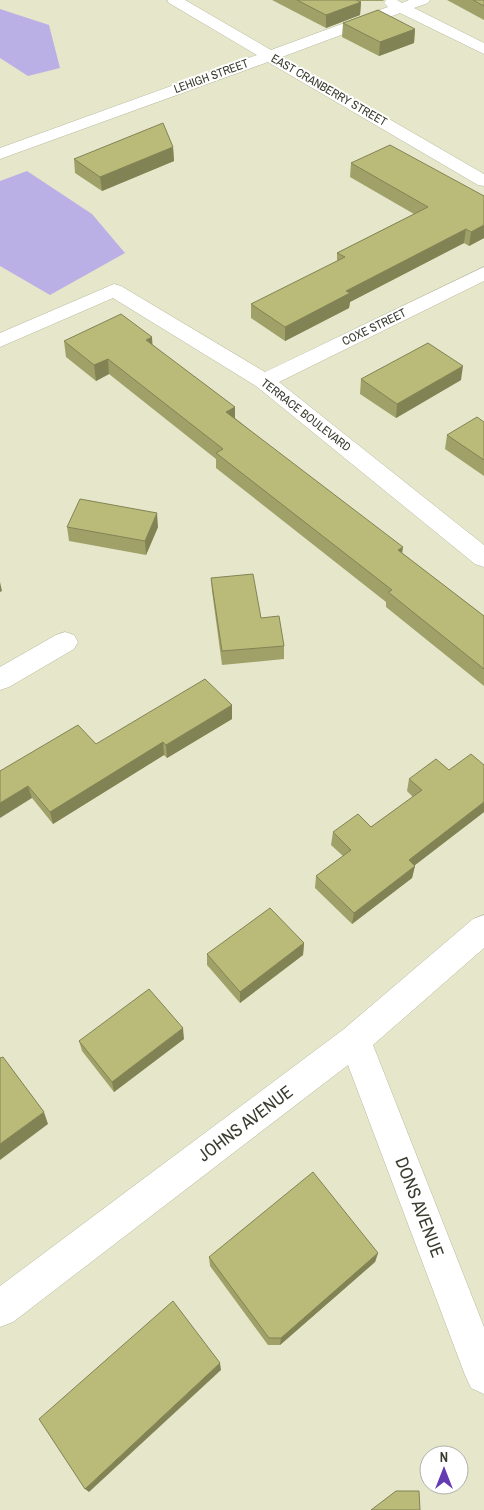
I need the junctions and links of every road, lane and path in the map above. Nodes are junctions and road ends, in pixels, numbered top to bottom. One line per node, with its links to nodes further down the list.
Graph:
1 (174, 0): 6 (street, EAST CRANBERRY STREET)
2 (385, 0): 4 (street)
3 (423, 0): 4 (street, LEHIGH STREET)
4 (401, 8): 5 (street); 6 (street, LEHIGH STREET)
5 (484, 49)
6 (269, 55): 7 (street, LEHIGH STREET); 8 (street, EAST CRANBERRY STREET)
7 (0, 154)
8 (484, 181)
9 (484, 273): 11 (street, COXE STREET)
10 (0, 340): 11 (street, TERRACE BOULEVARD)
11 (264, 381): 12 (street, TERRACE BOULEVARD)
12 (484, 558)
13 (65, 642): 14 (street)
14 (0, 680)
15 (484, 930): 16 (street, JOHNS AVENUE)
16 (355, 1040): 17 (street, JOHNS AVENUE); 18 (street, DONS AVENUE)
17 (0, 1309)
18 (484, 1375)

